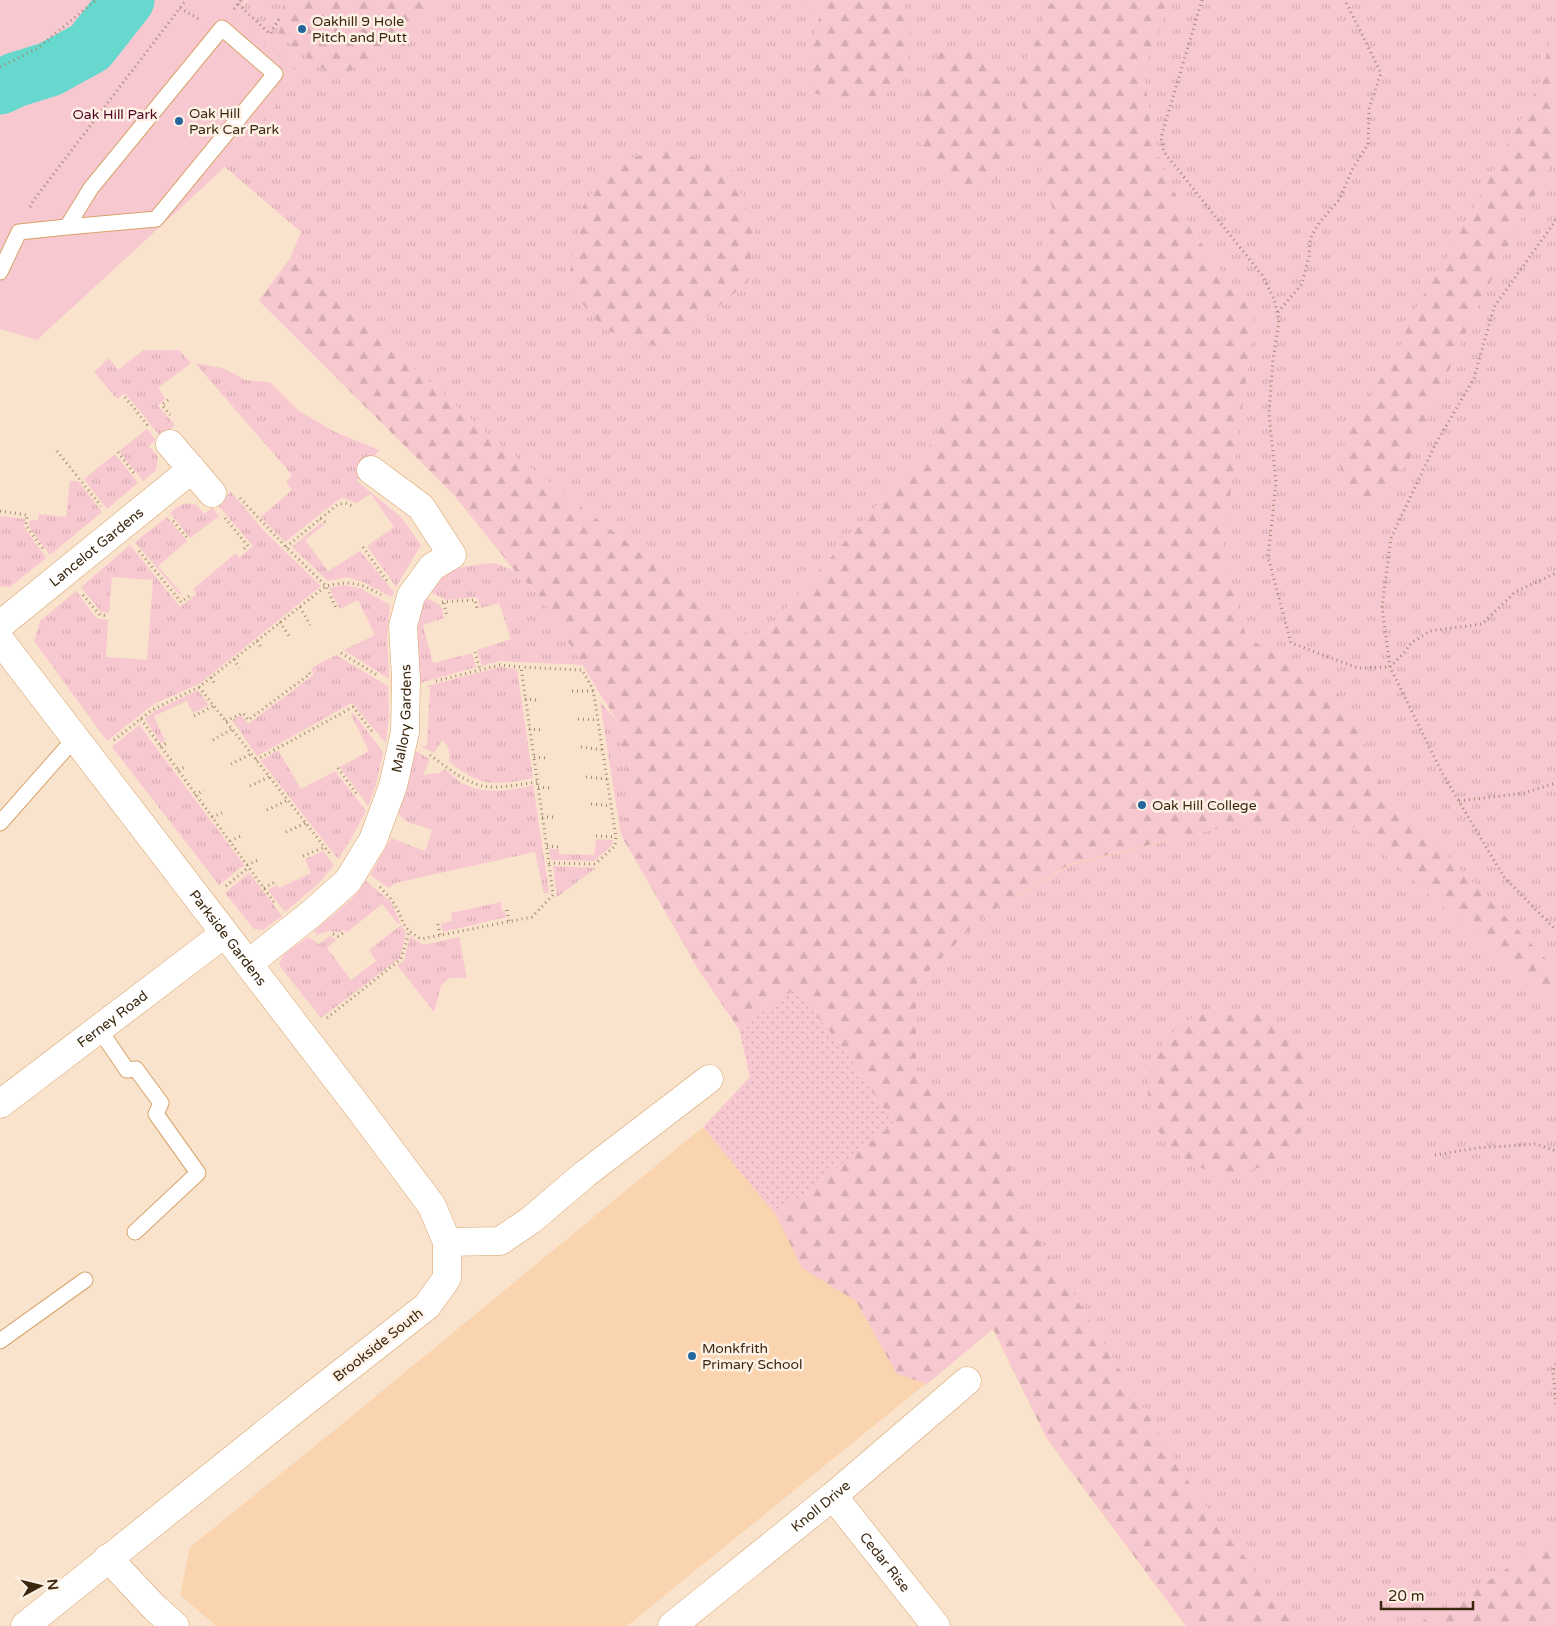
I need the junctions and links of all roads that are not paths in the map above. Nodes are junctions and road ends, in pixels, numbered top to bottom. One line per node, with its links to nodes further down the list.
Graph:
1 (67, 226): 1 (lane); 2 (lane)
2 (0, 272)
3 (172, 432): 4 (street)
4 (192, 469): 6 (street); 7 (street, Lancelot Gardens)
5 (371, 470): 12 (street, Mallory Gardens)
6 (225, 494)
7 (0, 625)
8 (0, 640): 9 (street, Parkside Gardens)
9 (84, 748): 10 (lane); 11 (street, Parkside Gardens)
10 (0, 824)
11 (224, 934): 12 (street, Parkside Gardens); 13 (street, Ferney Road)
12 (248, 964): 17 (street, Parkside Gardens)
13 (99, 1029): 15 (street, Ferney Road); 16 (lane)
14 (709, 1079): 17 (street)
15 (0, 1104)
16 (135, 1232)
17 (447, 1242): 22 (street, Brookside South)
18 (85, 1280): 19 (lane)
19 (0, 1341)
20 (967, 1381): 21 (street, Knoll Drive)
21 (833, 1496): 25 (street, Knoll Drive); 26 (street, Cedar Rise)
22 (108, 1558): 23 (street, Brookside South); 24 (street)
23 (25, 1626)
24 (175, 1626)
25 (672, 1626)
26 (936, 1626)

